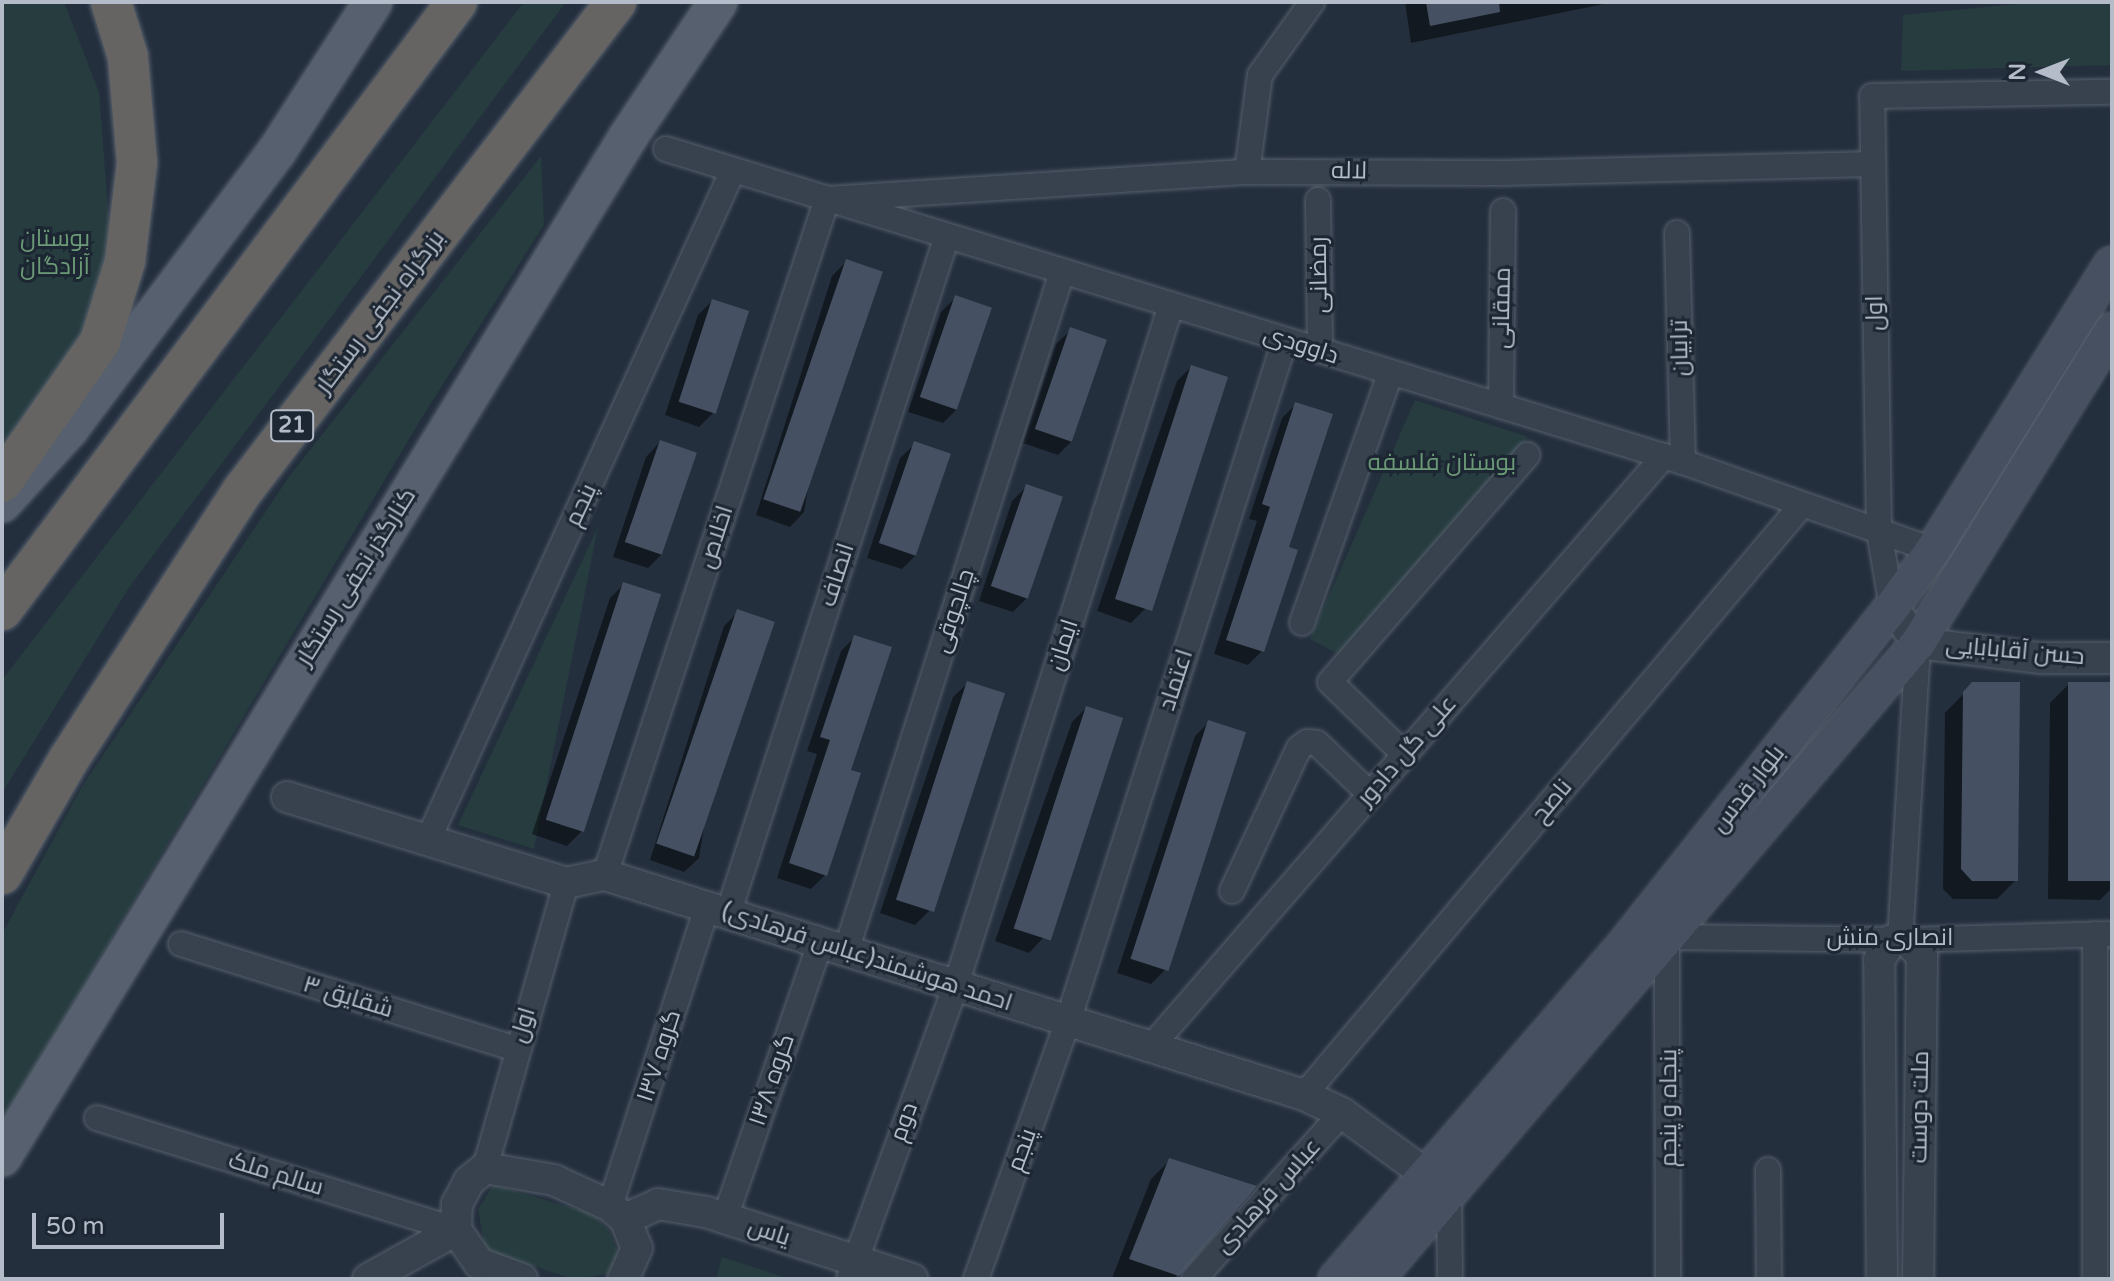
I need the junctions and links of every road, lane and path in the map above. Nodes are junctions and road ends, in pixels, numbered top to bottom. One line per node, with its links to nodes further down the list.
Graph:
1 (111, 2): 27 (highway)
2 (373, 2): 28 (main road)
3 (457, 2): 33 (highway)
4 (616, 2): 41 (highway, بزرگراه نجفی رستگار / 21)
5 (718, 2): 58 (main road, کنارگذر نجفی رستگار)
6 (1312, 2): 11 (street)
7 (2112, 92): 9 (street, اول)
8 (666, 149): 10 (street, داوودی)
9 (1872, 164): 11 (street, لاله); 30 (street, اول)
10 (733, 170): 12 (street, داوودی); 40 (street, پنجم)
11 (1247, 172): 12 (street, لاله)
12 (827, 199): 16 (street, داوودی); 42 (street, اخلاص)
13 (1318, 200): 22 (street, رمضانی)
14 (1503, 211): 24 (street, ممقانی)
15 (1677, 233): 26 (street, ترابیان)
16 (947, 236): 18 (street, داوودی); 45 (street, انصاف)
17 (2112, 264): 31 (main road, بلوار قدس)
18 (1062, 272): 19 (street, داوودی); 50 (street, چالچوقی)
19 (1171, 305): 21 (street, داوودی); 51 (street, ایمان)
20 (2112, 330): 35 (main road, بلوار قدس)
21 (1285, 340): 22 (street, داوودی); 52 (street, اعتماد)
22 (1320, 351): 23 (street, داوودی)
23 (1390, 374): 24 (street, داوودی); 34 (street)
24 (1501, 406): 26 (street, داوودی)
25 (1527, 455): 37 (street)
26 (1673, 459): 29 (street, داوودی); 37 (street, علی گل دادور)
27 (2, 482)
28 (2, 503)
29 (1800, 507): 30 (street, داوودی); 55 (street, ناصح)
30 (1879, 531): 31 (street, داوودی); 32 (street, اول)
31 (1933, 550): 32 (main road, بلوار قدس)
32 (1892, 607): 35 (street); 61 (main road, بلوار قدس)
33 (2, 610)
34 (1302, 623)
35 (1918, 643): 36 (street, حسن آقابابایی); 47 (main road, بلوار قدس); 48 (street)
36 (2112, 658)
37 (1404, 754): 38 (street, علی گل دادور)
38 (1370, 794): 44 (street); 53 (street, علی گل دادور)
39 (287, 797): 40 (street, احمد هوشمند(عباس فرهادی))
40 (428, 840): 43 (street, احمد هوشمند(عباس فرهادی))
41 (2, 874)
42 (605, 875): 43 (street, احمد هوشمند(عباس فرهادی)); 45 (street, احمد هوشمند(عباس فرهادی))
43 (566, 883): 54 (street, اول)
44 (1232, 891)
45 (718, 910): 50 (street, احمد هوشمند(عباس فرهادی)); 62 (street, گروه ۱۳۷)
46 (2103, 934): 48 (street, انصاری منش); 80 (street)
47 (1667, 937): 48 (street, انصاری منش); 61 (main road, بلوار قدس); 76 (street, پنجاه و پنجم)
48 (1900, 940): 78 (street, ملت دوست); 79 (street, ملت دوست)
49 (181, 944): 54 (street, شقایق ۳)
50 (833, 947): 51 (street, احمد هوشمند(عباس فرهادی)); 63 (street, گروه ۱۳۸)
51 (956, 985): 52 (street, احمد هوشمند(عباس فرهادی)); 66 (street, دوم)
52 (1068, 1021): 53 (street, احمد هوشمند(عباس فرهادی)); 71 (street, پنجم)
53 (1151, 1047): 55 (street, احمد هوشمند(عباس فرهادی))
54 (516, 1049): 59 (street, اول)
55 (1304, 1095): 56 (street, احمد هوشمند(عباس فرهادی))
56 (1342, 1113): 61 (street, احمد هوشمند(عباس فرهادی)); 72 (street, عباس فرهادی)
57 (97, 1118): 64 (street, سالم ملک)
58 (2, 1157)
59 (485, 1168): 62 (street); 64 (street)
60 (1768, 1170): 77 (street)
61 (1439, 1182): 73 (main road, بلوار قدس); 74 (main road, بلوار قدس); 75 (street)
62 (618, 1212): 63 (street, یاس); 67 (street)
63 (725, 1218): 66 (street, یاس)
64 (456, 1230): 65 (street); 69 (street)
65 (398, 1269): 68 (street)
66 (851, 1269): 70 (street, یاس)
67 (624, 1278)
68 (368, 1279)
69 (522, 1279)
70 (912, 1279)
71 (976, 1279)
72 (1194, 1279)
73 (1336, 1279)
74 (1376, 1279)
75 (1450, 1279)
76 (1668, 1279)
77 (1769, 1279)
78 (1882, 1279)
79 (1918, 1279)
80 (2095, 1279)

